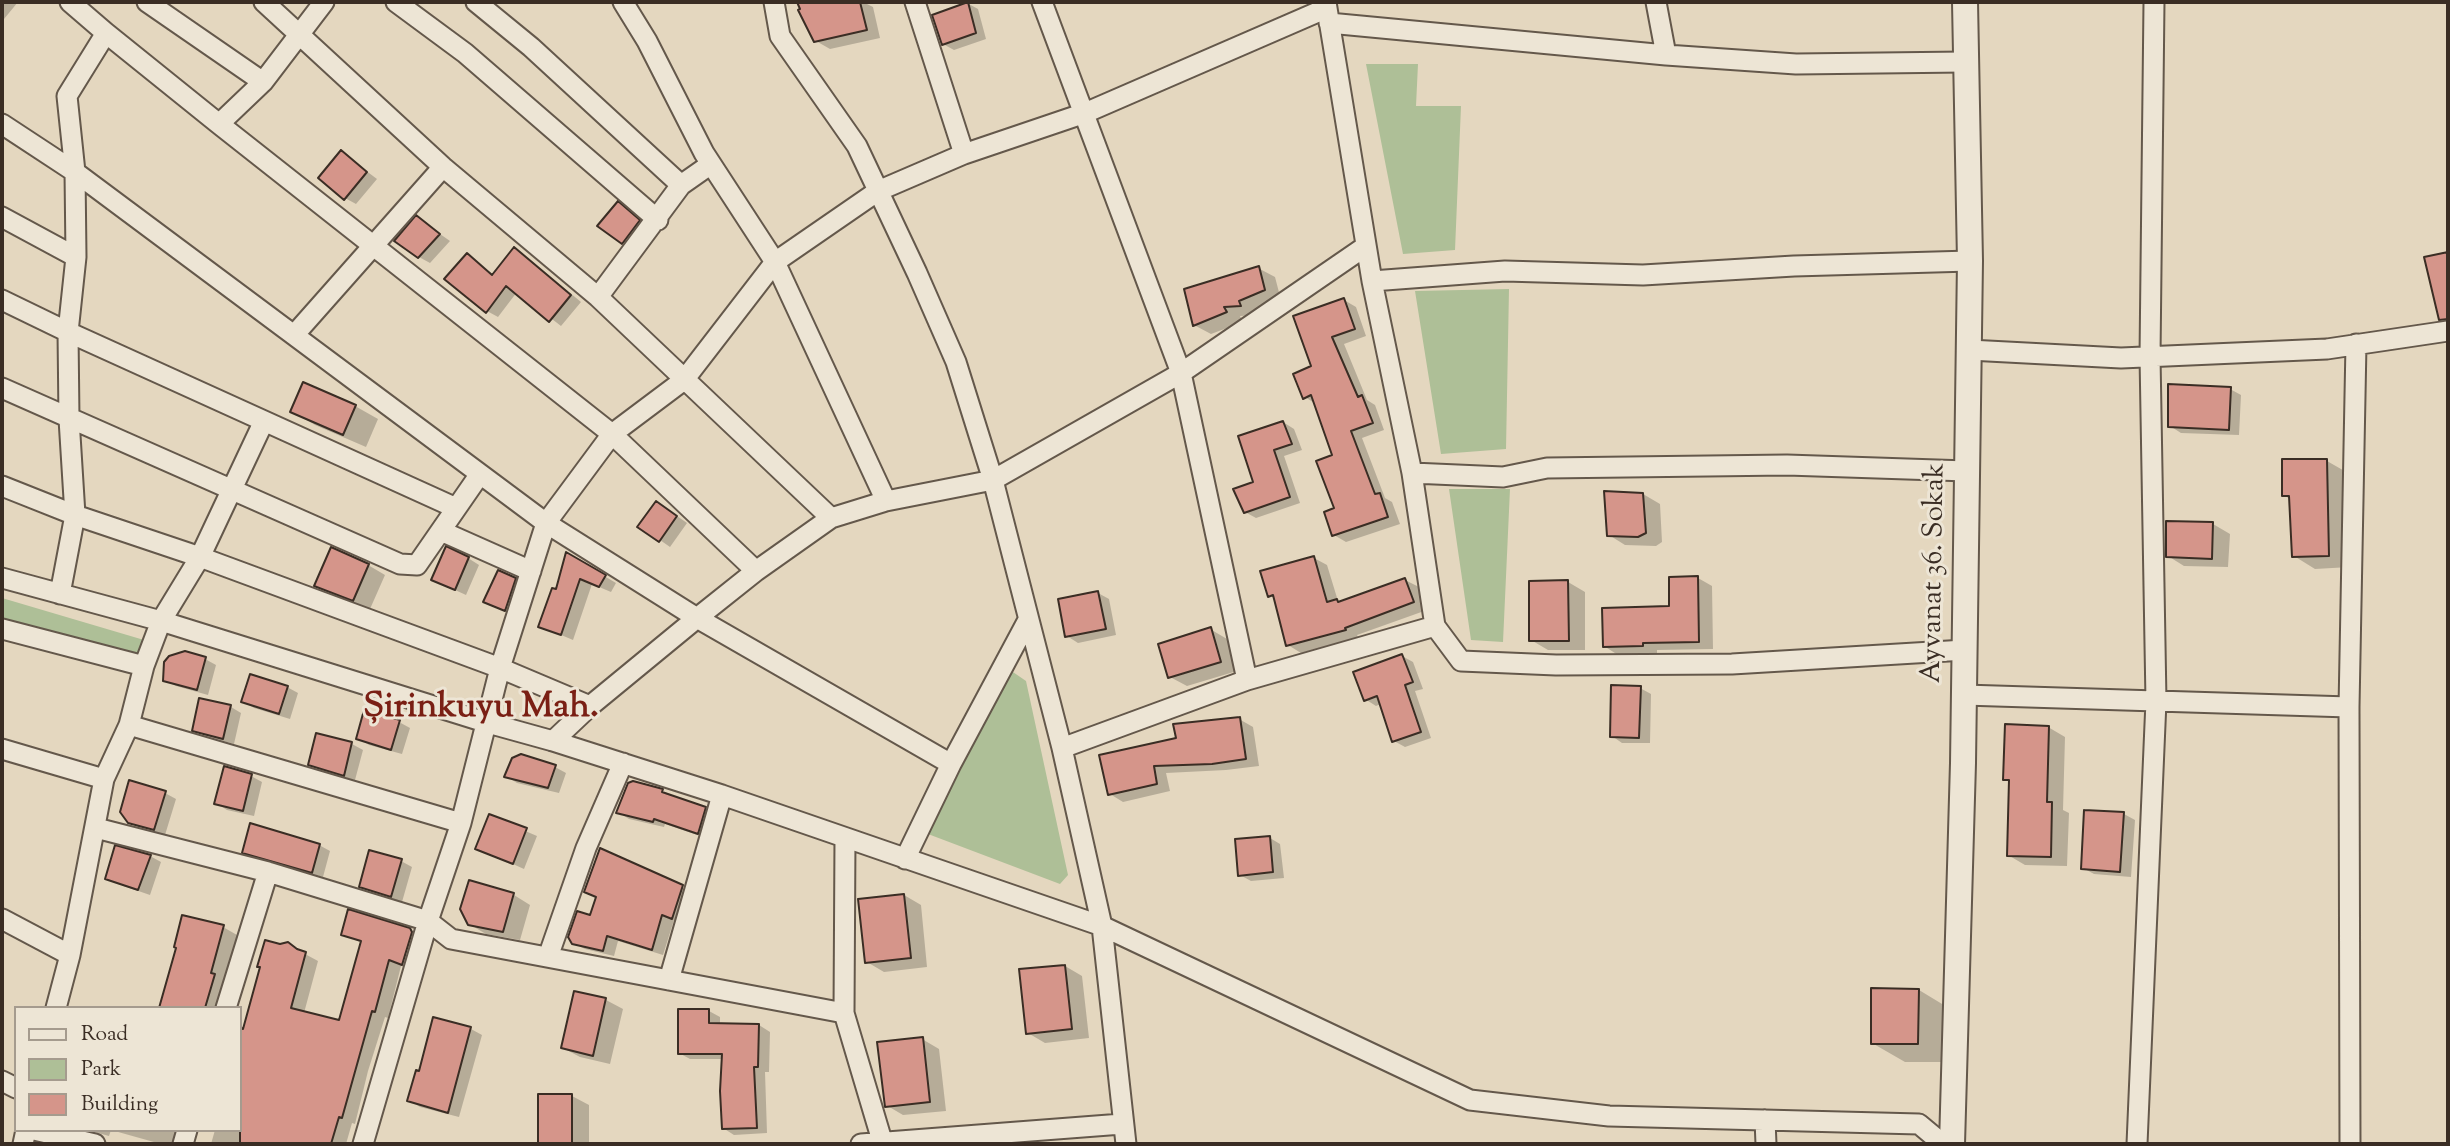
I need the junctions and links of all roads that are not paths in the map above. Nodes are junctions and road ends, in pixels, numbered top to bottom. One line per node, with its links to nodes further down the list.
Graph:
1 (70, 2): 15 (street)
2 (147, 2): 19 (street)
3 (264, 2): 16 (street)
4 (324, 2): 16 (street)
5 (396, 2): 30 (street)
6 (476, 2): 27 (street)
7 (623, 2): 24 (street)
8 (774, 2): 28 (street)
9 (915, 2): 23 (street)
10 (1042, 2): 20 (street)
11 (1656, 2): 17 (street)
12 (1965, 2): 18 (street, Ayvanat 36. Sokak)
13 (2154, 2): 44 (street)
14 (1327, 11): 17 (street); 20 (street); 32 (street)
15 (106, 33): 22 (street); 26 (street)
16 (299, 36): 19 (street); 25 (street)
17 (1665, 55): 18 (street)
18 (1964, 62): 34 (street, Ayvanat 36. Sokak)
19 (263, 82): 22 (street)
20 (1085, 113): 23 (street); 45 (street)
21 (2, 124): 26 (street)
22 (219, 124): 31 (street)
23 (964, 153): 28 (street)
24 (711, 164): 27 (street); 35 (street)
25 (443, 167): 31 (street); 37 (street)
26 (75, 172): 33 (street); 41 (street)
27 (681, 185): 30 (street)
28 (878, 191): 35 (street); 54 (street)
29 (2, 217): 33 (street)
30 (658, 220): 37 (street)
31 (372, 245): 41 (street); 50 (street)
32 (1366, 246): 36 (street); 45 (street)
33 (76, 257): 40 (street)
34 (1970, 261): 36 (street); 43 (street, Ayvanat 36. Sokak)
35 (775, 262): 46 (street); 57 (street)
36 (1373, 281): 52 (street)
37 (598, 297): 46 (street)
38 (2, 300): 40 (street)
39 (2448, 331): 42 (street)
40 (68, 332): 48 (street); 49 (street)
41 (295, 334): 53 (street)
42 (2356, 344): 44 (street); 80 (street)
43 (1969, 350): 44 (street); 51 (street, Ayvanat 36. Sokak)
44 (2150, 356): 78 (street)
45 (1181, 373): 54 (street); 76 (street)
46 (684, 380): 50 (street); 60 (street)
47 (2, 388): 48 (street)
48 (69, 419): 56 (street); 59 (street)
49 (264, 421): 56 (street); 58 (street)
50 (612, 434): 61 (street); 65 (street)
51 (1967, 471): 52 (street); 73 (street, Ayvanat 36. Sokak)
52 (1412, 473): 71 (street)
53 (480, 474): 58 (street); 61 (street)
54 (993, 480): 57 (street); 69 (street)
55 (2, 486): 59 (street)
56 (230, 490): 62 (street); 63 (street)
57 (886, 502): 60 (street)
58 (456, 508): 62 (street)
59 (75, 515): 63 (street); 67 (street)
60 (831, 518): 65 (street)
61 (546, 523): 64 (street); 68 (street)
62 (441, 531): 64 (street)
63 (200, 558): 70 (street); 75 (street)
64 (531, 571): 75 (street)
65 (756, 571): 68 (street)
66 (2, 578): 67 (street)
67 (60, 594): 70 (street)
68 (697, 618): 79 (street); 87 (street)
69 (1028, 620): 84 (street); 87 (street)
70 (161, 621): 74 (street); 81 (street)
71 (1435, 626): 73 (street); 76 (street)
72 (2, 629): 74 (street)
73 (1965, 650): 77 (street, Ayvanat 36. Sokak)
74 (144, 666): 82 (street)
75 (500, 668): 79 (street); 81 (street)
76 (1247, 680): 84 (street)
77 (1964, 695): 78 (street); 114 (street, Ayvanat 36. Sokak)
78 (2155, 701): 80 (street); 115 (street)
79 (590, 706): 83 (street)
80 (2349, 707): 116 (street)
81 (488, 723): 83 (street); 90 (street)
82 (129, 725): 88 (street); 90 (street)
83 (553, 741): 86 (street)
84 (1062, 748): 97 (street)
85 (2, 749): 88 (street)
86 (623, 763): 89 (street); 99 (street)
87 (951, 764): 93 (street)
88 (104, 779): 91 (street)
89 (722, 795): 92 (street); 100 (street)
90 (461, 823): 96 (street)
91 (96, 828): 94 (street); 98 (street)
92 (845, 838): 93 (street); 103 (street)
93 (905, 859): 97 (street)
94 (268, 872): 96 (street); 102 (street)
95 (2, 919): 98 (street)
96 (428, 921): 99 (street); 109 (street)
97 (1101, 926): 104 (street); 105 (street)
98 (70, 955): 101 (street)
99 (548, 957): 100 (street)
100 (669, 980): 103 (street)
101 (57, 1006)
102 (227, 1006)
103 (844, 1013): 107 (street)
104 (1765, 1120): 112 (street); 113 (street)
105 (1122, 1124): 107 (street); 111 (street)
106 (43, 1132): 108 (street)
107 (883, 1143): 110 (street)
108 (95, 1144)
109 (363, 1144)
110 (860, 1144)
111 (1126, 1144)
112 (1766, 1144)
113 (1943, 1144)
114 (1952, 1144)
115 (2137, 1144)
116 (2350, 1144)

